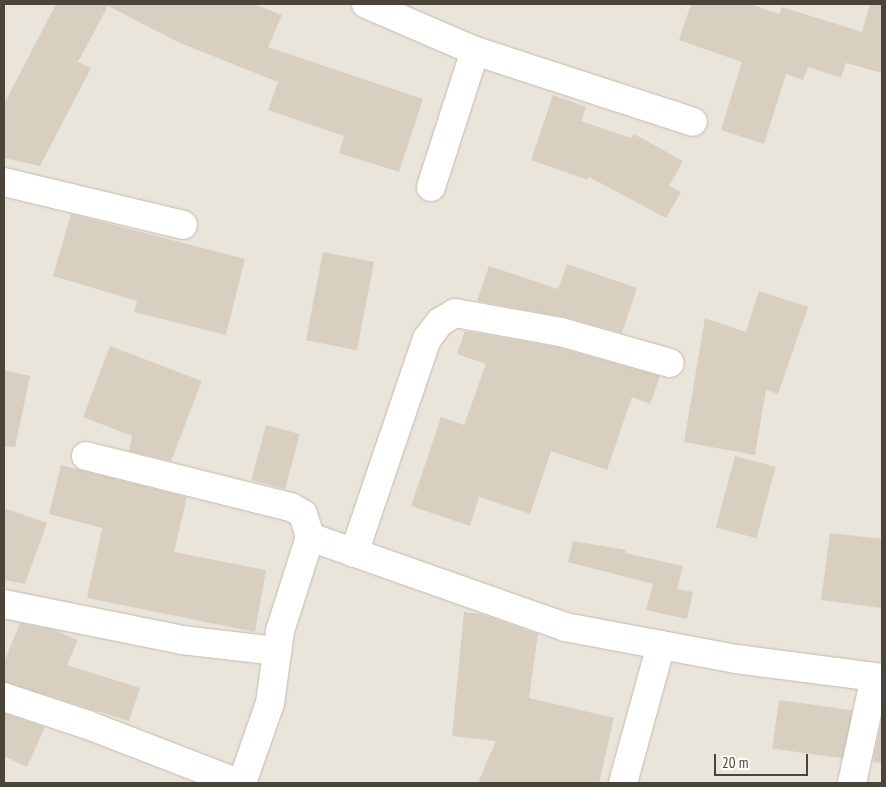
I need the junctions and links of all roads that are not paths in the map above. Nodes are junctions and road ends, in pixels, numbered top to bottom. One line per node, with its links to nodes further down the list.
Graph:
1 (366, 4): 2 (street)
2 (475, 51): 3 (street); 5 (street)
3 (693, 122)
4 (4, 182): 6 (street)
5 (431, 187)
6 (183, 225)
7 (670, 362): 10 (street)
8 (86, 456): 9 (street)
9 (310, 537): 10 (street); 13 (street)
10 (354, 553): 12 (street)
11 (4, 604): 13 (street)
12 (661, 645): 14 (street); 18 (street)
13 (277, 651): 17 (street)
14 (878, 678): 19 (street)
15 (4, 697): 16 (street)
16 (238, 783)
17 (242, 783)
18 (623, 783)
19 (852, 783)

